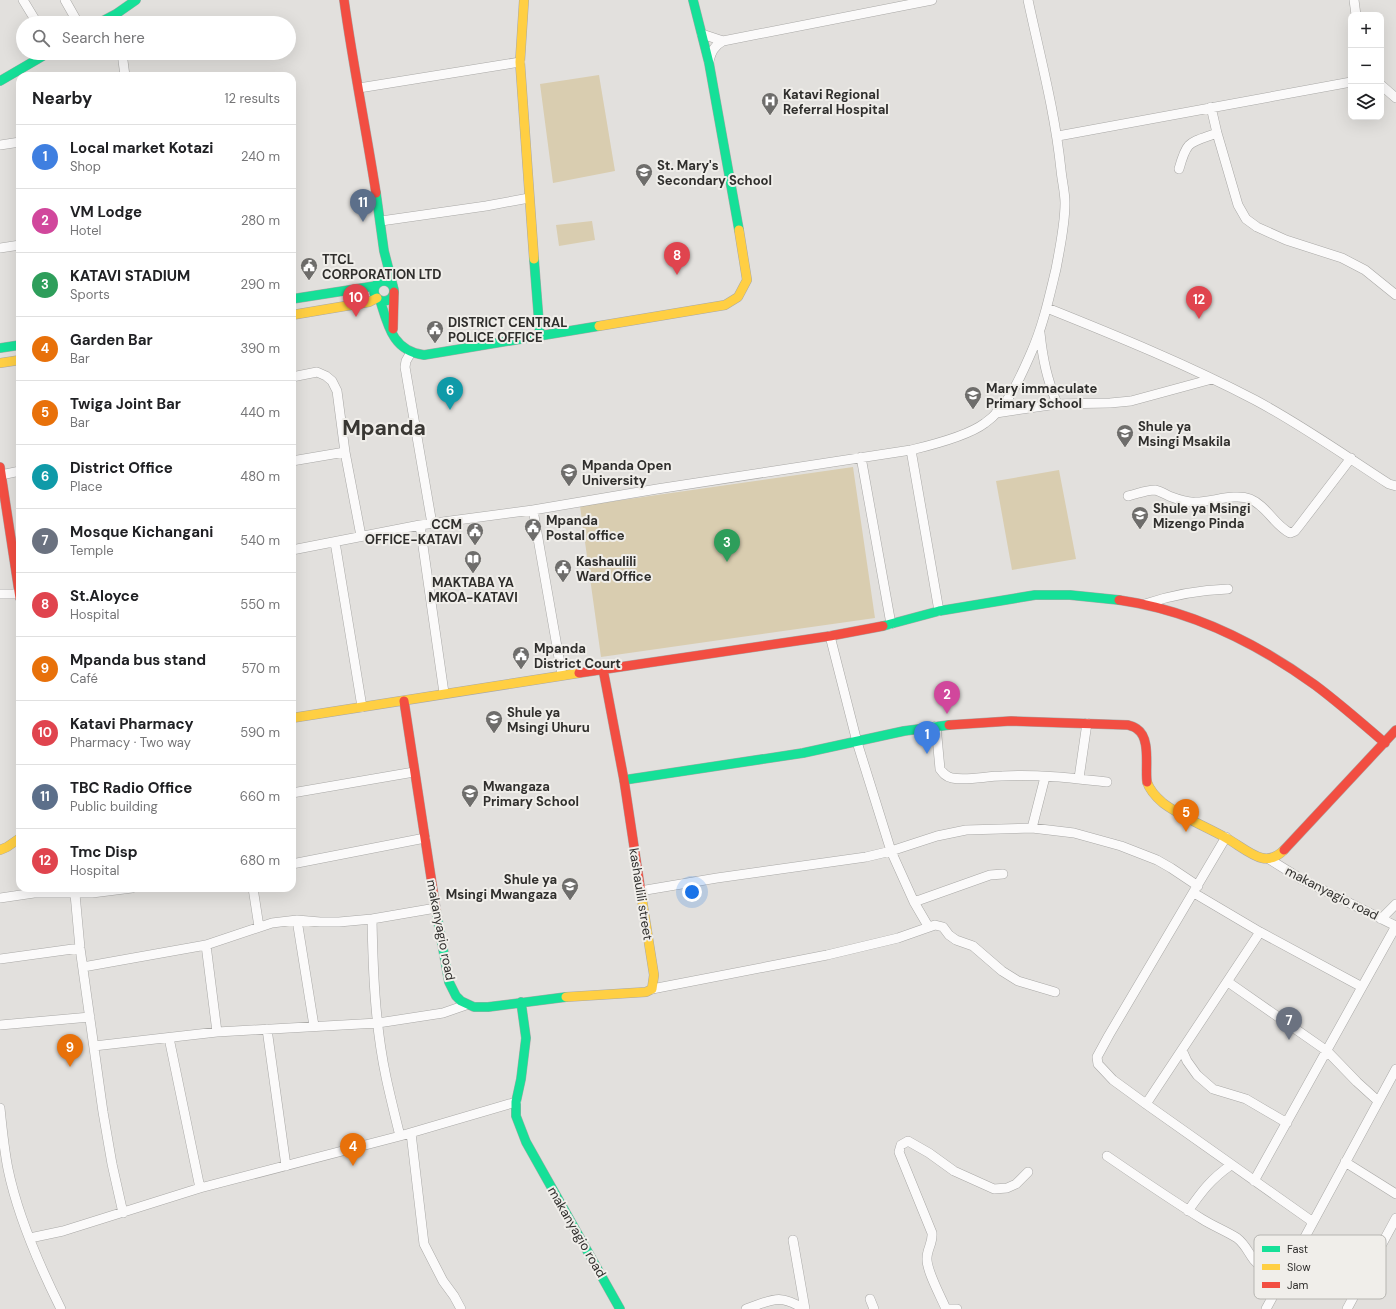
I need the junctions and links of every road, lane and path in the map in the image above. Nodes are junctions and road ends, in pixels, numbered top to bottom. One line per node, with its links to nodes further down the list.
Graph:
1 (24, 0): 11 (street)
2 (65, 0): 12 (street)
3 (136, 0): 13 (street)
4 (344, 0): 23 (street)
5 (524, 0): 18 (street)
6 (693, 0): 14 (street)
7 (932, 0): 15 (street)
8 (1028, 0): 28 (street)
9 (1354, 0): 10 (street)
10 (1356, 12)
11 (34, 16)
12 (74, 16)
13 (119, 16)
14 (702, 34): 15 (street); 19 (street)
15 (723, 41): 19 (street)
16 (36, 60): 21 (street)
17 (123, 60): 20 (street)
18 (520, 62): 23 (street); 32 (street)
19 (709, 63): 48 (street)
20 (124, 72)
21 (0, 81)
22 (1348, 83): 26 (street)
23 (359, 88): 33 (street)
24 (1384, 88): 25 (street)
25 (1396, 98)
26 (1212, 107): 27 (street); 28 (street)
27 (1217, 133): 31 (street); 39 (street)
28 (1058, 136): 43 (street)
29 (16, 143): 30 (street)
30 (0, 145)
31 (1178, 169)
32 (529, 198): 33 (street); 48 (street)
33 (381, 221): 36 (street)
34 (16, 246): 35 (street)
35 (0, 248)
36 (384, 251): 37 (street); 38 (street)
37 (377, 285): 38 (street); 40 (street); 41 (street)
38 (394, 289): 41 (street); 47 (street)
39 (1396, 295)
40 (296, 298)
41 (379, 299): 42 (street); 45 (street)
42 (357, 304): 44 (street); 45 (street)
43 (1047, 308): 46 (street); 55 (street)
44 (296, 314)
45 (384, 314): 47 (street)
46 (1040, 330): 56 (street); 57 (street)
47 (393, 334): 51 (street)
48 (540, 336): 51 (street)
49 (16, 346): 50 (street)
50 (0, 348)
51 (410, 354): 68 (street)
52 (16, 361): 53 (street)
53 (0, 363)
54 (296, 375): 59 (street)
55 (1212, 379): 56 (street); 61 (street)
56 (1058, 404): 57 (street)
57 (996, 413): 58 (street)
58 (911, 450): 60 (street); 78 (street)
59 (345, 452): 62 (street); 70 (street)
60 (861, 457): 67 (street); 79 (street)
61 (1351, 458): 65 (street); 66 (street)
62 (296, 460)
63 (1, 471): 64 (street); 73 (street)
64 (16, 471)
65 (1396, 486)
66 (1128, 496)
67 (533, 510): 68 (street); 82 (street)
68 (432, 524): 69 (street)
69 (420, 525): 70 (street); 83 (street)
70 (361, 536): 71 (street)
71 (335, 542): 72 (street); 85 (street)
72 (296, 549)
73 (16, 569)
74 (1228, 589): 77 (street)
75 (0, 594): 76 (street)
76 (16, 595)
77 (1145, 604): 78 (street); 91 (street)
78 (939, 611): 79 (street)
79 (891, 624): 80 (street)
80 (830, 636): 81 (street); 90 (street)
81 (603, 669): 82 (street); 95 (street, kashaulili street)
82 (562, 675): 83 (street)
83 (444, 693): 84 (street)
84 (404, 701): 85 (street); 92 (street, makanyagio road)
85 (362, 707): 86 (street)
86 (296, 717)
87 (1086, 723): 88 (street); 94 (street); 99 (street)
88 (936, 726): 90 (street); 93 (street)
89 (1396, 730): 91 (street)
90 (856, 742): 95 (street); 104 (street)
91 (1384, 743): 102 (street)
92 (414, 772): 97 (street); 100 (street, makanyagio road)
93 (1045, 777): 94 (street); 98 (street)
94 (1079, 778): 96 (street)
95 (624, 780): 110 (street, kashaulili street)
96 (1107, 782)
97 (296, 792)
98 (1032, 828): 104 (street); 109 (street)
99 (1226, 837): 105 (street); 109 (street)
100 (425, 838): 106 (street); 119 (street, makanyagio road)
101 (16, 841): 103 (street)
102 (1287, 848): 105 (street); 108 (street)
103 (0, 850)
104 (891, 851): 110 (street); 117 (street)
105 (1269, 859): 108 (street, makanyagio road)
106 (296, 863)
107 (1003, 874): 117 (street)
108 (1292, 874): 121 (street, makanyagio road)
109 (1196, 889): 126 (street); 150 (street)
110 (640, 891): 133 (street, kashaulili street)
111 (25, 892): 116 (street)
112 (54, 892): 115 (street)
113 (94, 892): 115 (street)
114 (254, 892): 125 (street)
115 (75, 894): 128 (street)
116 (0, 898)
117 (914, 902): 123 (street)
118 (1396, 904): 121 (street)
119 (436, 908): 120 (street); 136 (street, makanyagio road)
120 (372, 919): 122 (street); 138 (street)
121 (1381, 919): 124 (street, makanyagio road)
122 (297, 920): 125 (street); 140 (street)
123 (928, 926): 133 (street); 134 (street)
124 (1396, 926): 132 (street)
125 (259, 927): 127 (street)
126 (1260, 932): 131 (street); 132 (street)
127 (206, 945): 130 (street); 142 (street)
128 (80, 948): 129 (street); 130 (street)
129 (0, 959)
130 (83, 967): 137 (street)
131 (1228, 982): 145 (street); 146 (street)
132 (1362, 987): 146 (street)
133 (652, 989): 135 (street)
134 (1055, 992)
135 (520, 1002): 136 (street); 149 (street, makanyagio road)
136 (466, 1005): 138 (street)
137 (90, 1017): 139 (street); 144 (street)
138 (378, 1023): 140 (street); 154 (street)
139 (0, 1025)
140 (314, 1026): 141 (street)
141 (267, 1029): 142 (street); 158 (street)
142 (217, 1032): 143 (street)
143 (169, 1038): 144 (street); 162 (street)
144 (94, 1046): 165 (street)
145 (1182, 1050): 150 (street); 152 (street)
146 (1327, 1051): 148 (street); 152 (street)
147 (1396, 1069): 148 (street)
148 (1378, 1101): 156 (street)
149 (516, 1102): 153 (street); 178 (street, makanyagio road)
150 (1146, 1104): 157 (street)
151 (0, 1108): 159 (street)
152 (1287, 1123): 161 (street)
153 (411, 1133): 154 (street); 177 (street)
154 (400, 1136): 158 (street)
155 (1108, 1156): 164 (street)
156 (1345, 1162): 163 (street); 167 (street)
157 (1231, 1165): 161 (street); 164 (street)
158 (286, 1166): 162 (street)
159 (4, 1170): 170 (street)
160 (1028, 1172): 182 (street)
161 (1254, 1181): 167 (street)
162 (200, 1188): 165 (street)
163 (1396, 1194)
164 (1188, 1211): 172 (street)
165 (123, 1213): 170 (street)
166 (1396, 1218): 169 (street)
167 (1313, 1222): 168 (street)
168 (1306, 1235)
169 (1386, 1237)
170 (30, 1238): 176 (street)
171 (793, 1240): 180 (street)
172 (1254, 1260)
173 (870, 1298): 181 (street)
174 (1271, 1299): 184 (street)
175 (1352, 1299): 185 (street)
176 (61, 1309)
177 (461, 1309)
178 (620, 1309)
179 (746, 1309): 180 (street)
180 (805, 1309)
181 (874, 1309)
182 (946, 1309): 183 (street)
183 (957, 1309)
184 (1266, 1309)
185 (1347, 1309)

